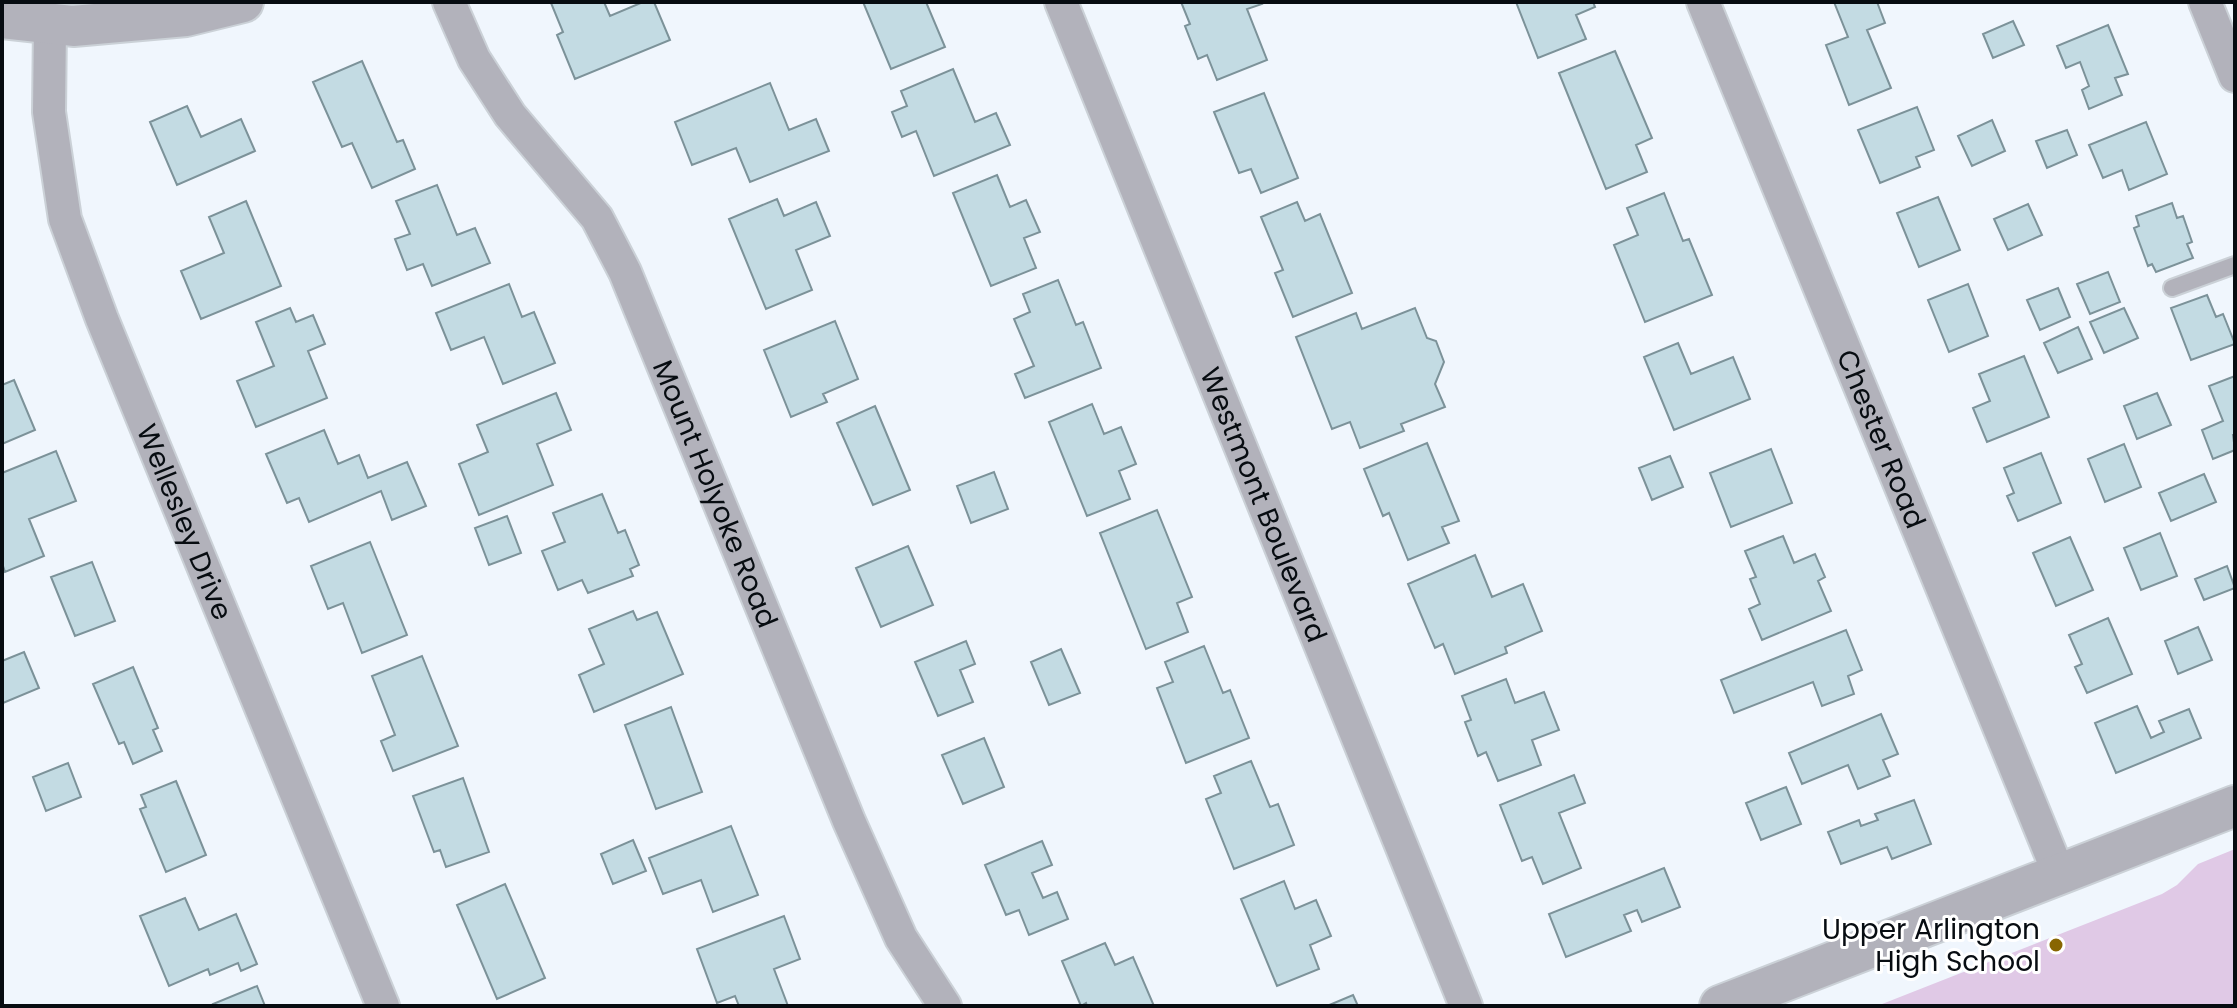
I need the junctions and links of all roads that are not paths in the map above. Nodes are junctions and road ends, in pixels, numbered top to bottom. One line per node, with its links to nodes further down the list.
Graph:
1 (243, 2): 7 (street)
2 (449, 2): 14 (street, Mount Holyoke Road)
3 (1061, 2): 15 (street, Westmont Boulevard)
4 (1703, 2): 12 (street, Chester Road)
5 (2205, 2): 8 (street)
6 (2, 18): 7 (street)
7 (50, 24): 13 (street, Wellesley Drive)
8 (2235, 76)
9 (2235, 265): 10 (lane)
10 (2172, 288)
11 (2235, 806): 12 (street)
12 (2059, 874): 16 (street)
13 (383, 1006)
14 (945, 1006)
15 (1466, 1006)
16 (1720, 1006)

